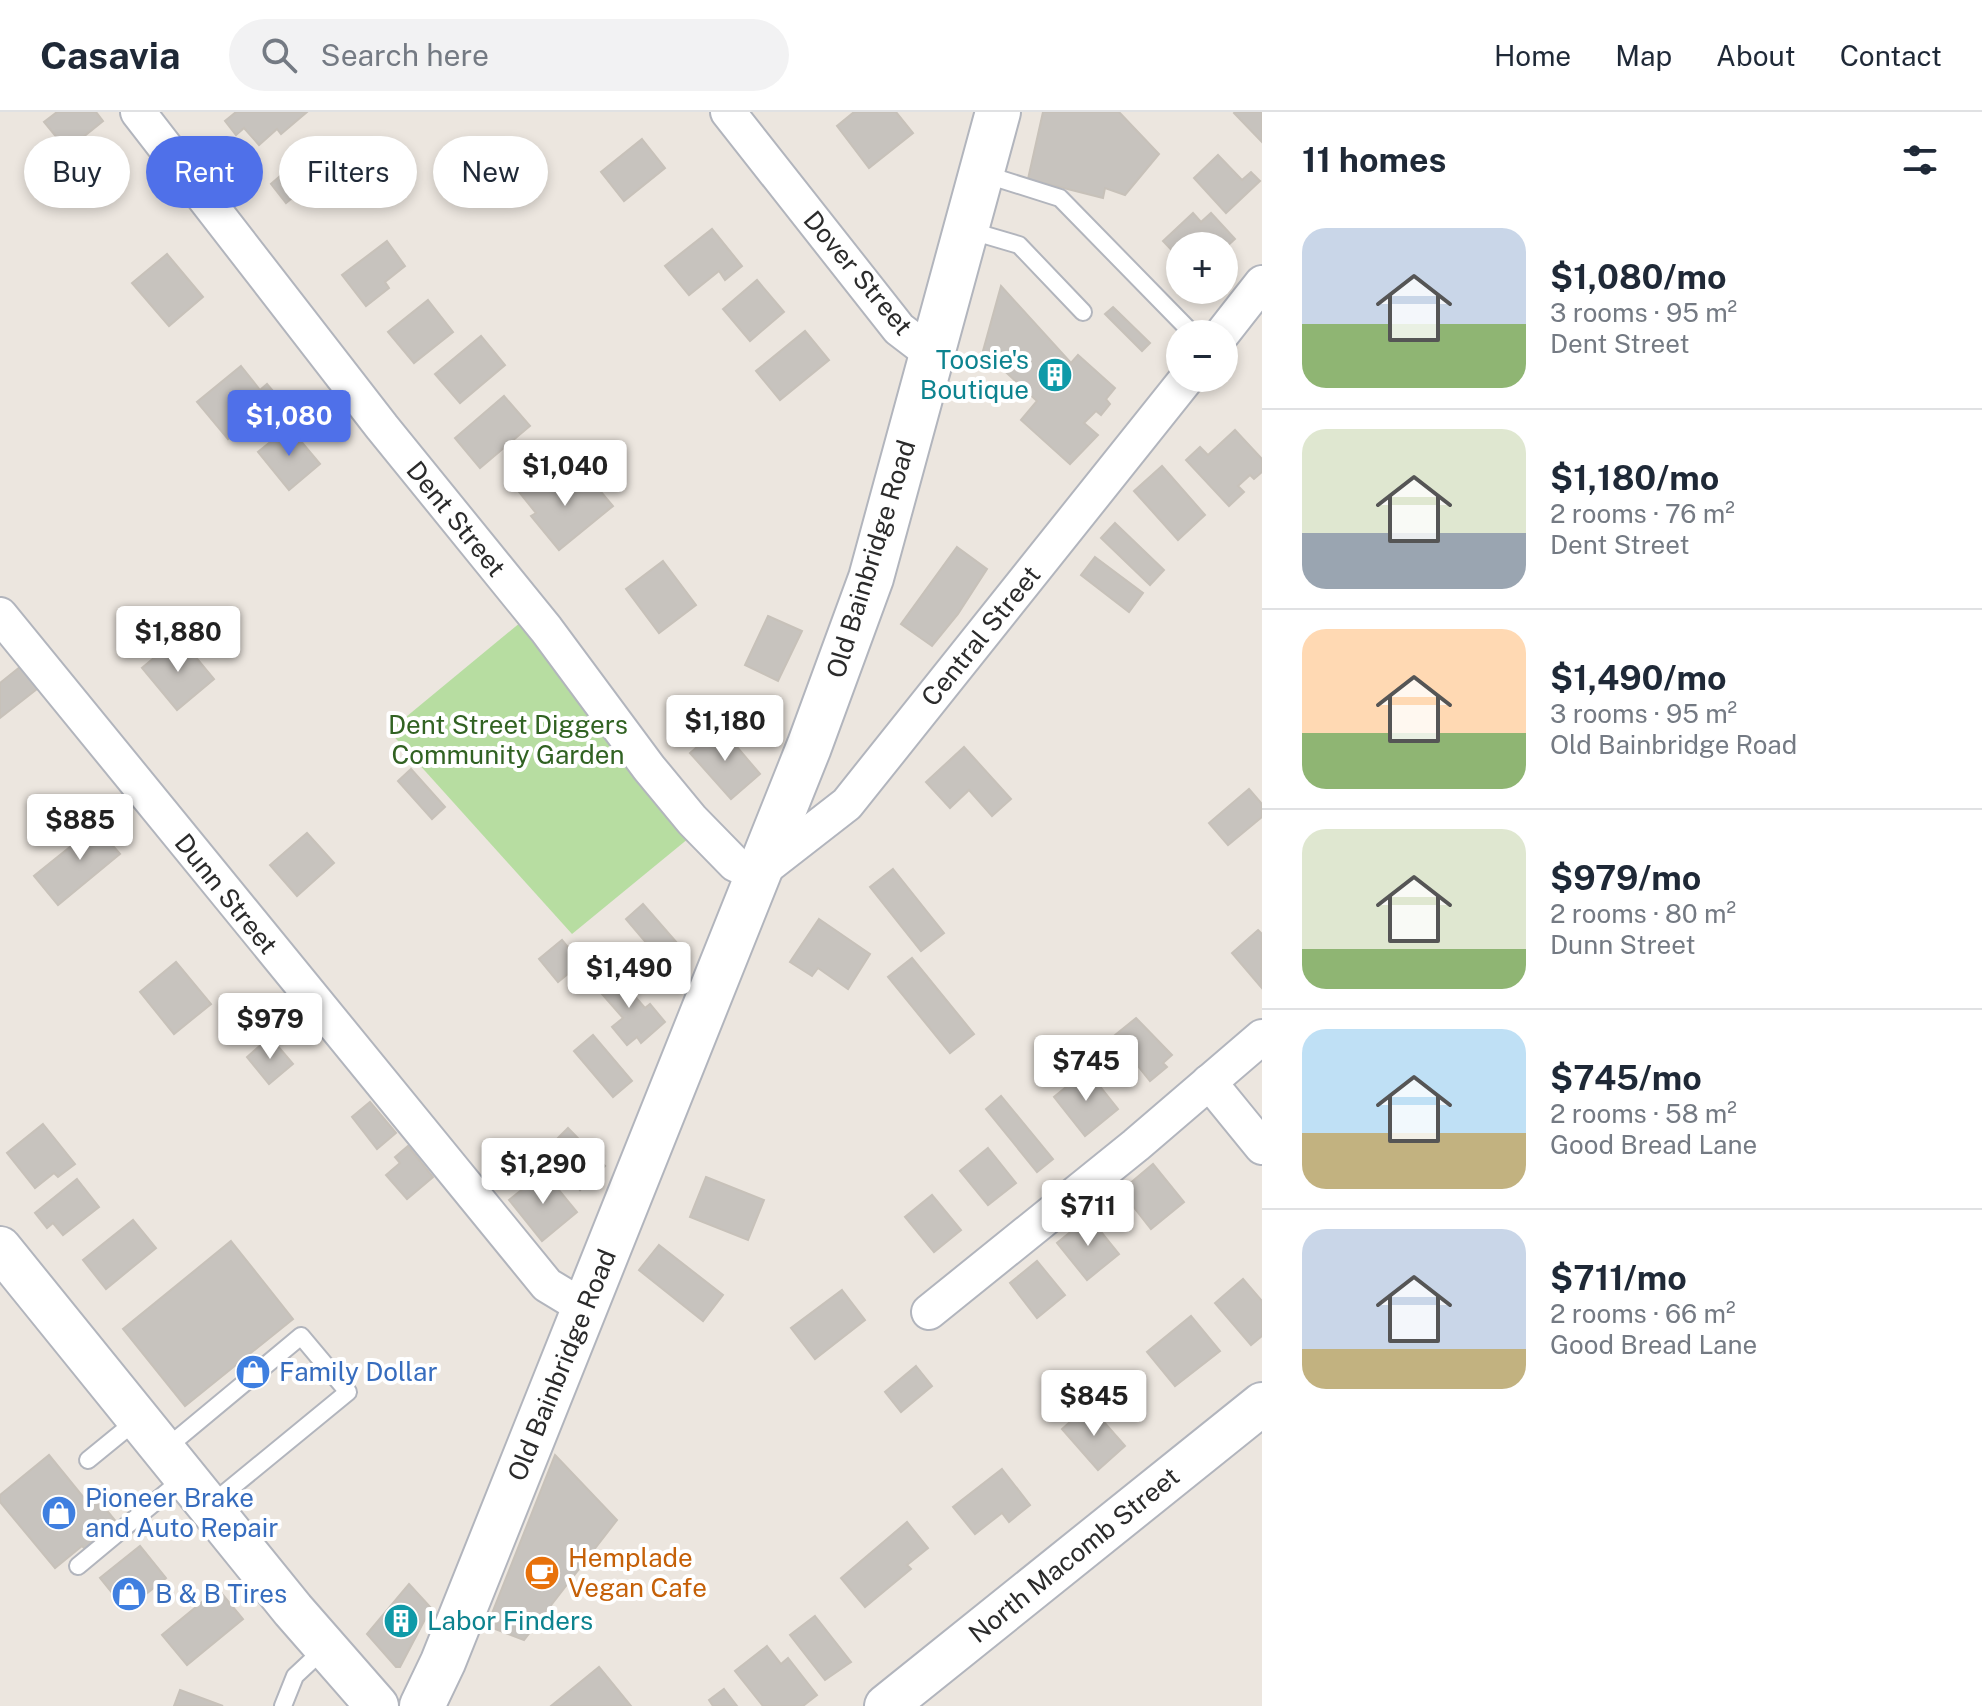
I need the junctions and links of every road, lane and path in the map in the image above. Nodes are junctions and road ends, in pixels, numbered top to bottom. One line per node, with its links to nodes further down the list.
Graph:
1 (138, 112): 13 (street, Dent Street)
2 (728, 112): 10 (street, Dover Street)
3 (998, 112): 4 (main road, Old Bainbridge Road)
4 (982, 174): 5 (main road, Old Bainbridge Road); 8 (lane)
5 (967, 230): 7 (lane); 10 (main road, Old Bainbridge Road)
6 (1262, 283): 9 (street)
7 (1083, 312)
8 (1179, 320)
9 (1233, 320)
10 (933, 355): 13 (main road, Old Bainbridge Road)
11 (1176, 392): 13 (street, Central Street)
12 (0, 615): 18 (street, Dunn Street)
13 (757, 874): 18 (main road, Old Bainbridge Road)
14 (1262, 1037): 15 (street)
15 (1209, 1082): 16 (street); 19 (street)
16 (1262, 1147)
17 (0, 1248): 22 (street)
18 (585, 1308): 27 (main road, Old Bainbridge Road)
19 (929, 1312)
20 (1262, 1404): 28 (street, North Macomb Street)
21 (88, 1460): 22 (lane)
22 (174, 1463): 22 (lane); 23 (lane); 24 (street)
23 (78, 1566)
24 (326, 1647): 25 (lane); 26 (street)
25 (283, 1706)
26 (377, 1706)
27 (422, 1706)
28 (886, 1706)

